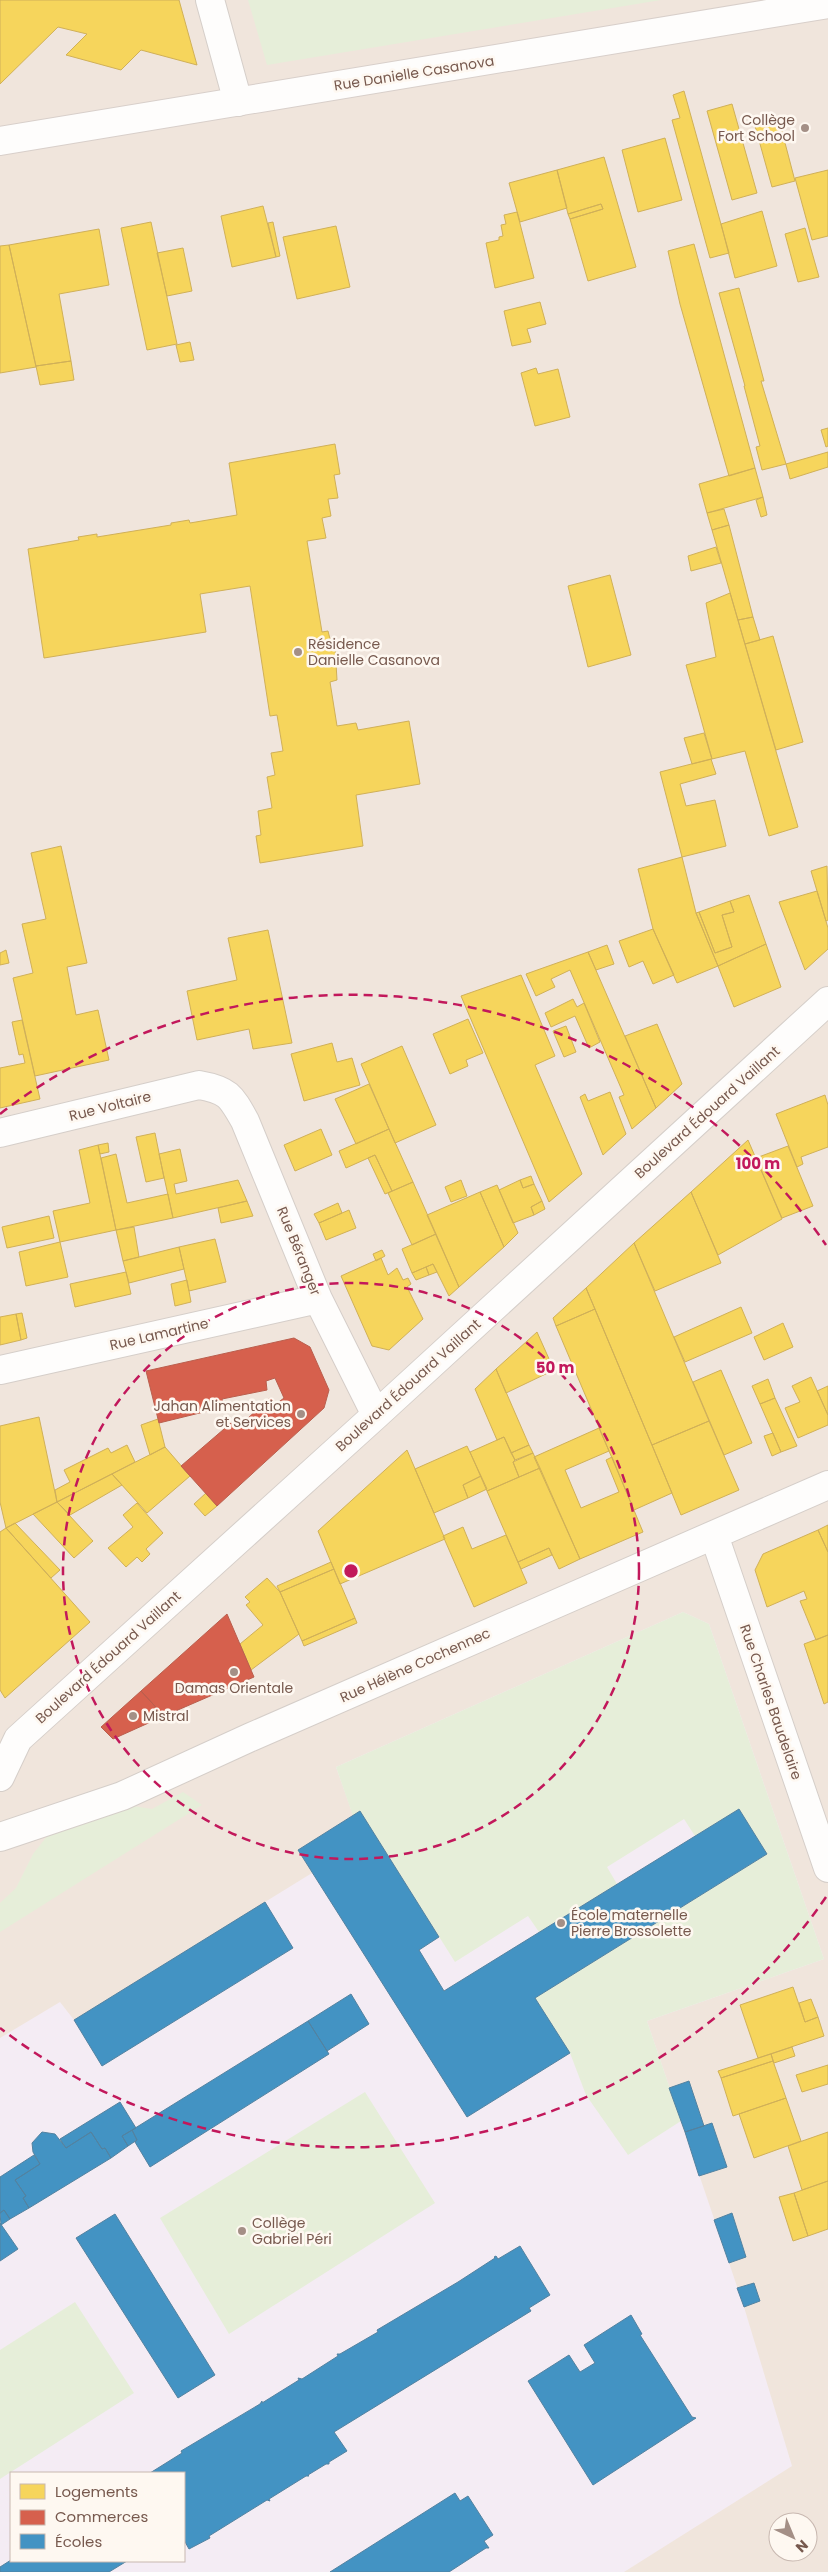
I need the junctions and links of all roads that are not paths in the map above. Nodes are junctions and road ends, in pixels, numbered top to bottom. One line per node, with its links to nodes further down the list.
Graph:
1 (210, 0): 3 (street)
2 (828, 4): 3 (street, Rue Danielle Casanova)
3 (238, 102): 4 (street, Rue Danielle Casanova)
4 (0, 140)
5 (828, 1001): 10 (street, Boulevard Édouard Vaillant)
6 (221, 1089): 7 (street, Rue Voltaire); 8 (street, Rue Béranger)
7 (0, 1133)
8 (318, 1299): 9 (street, Rue Lamartine); 10 (street, Rue Béranger)
9 (0, 1370)
10 (376, 1415): 13 (street, Boulevard Édouard Vaillant)
11 (828, 1485): 12 (street, Rue Hélène Cochennec)
12 (714, 1536): 14 (street, Rue Hélène Cochennec); 15 (street, Rue Charles Baudelaire)
13 (0, 1777)
14 (0, 1837)
15 (828, 1868)

